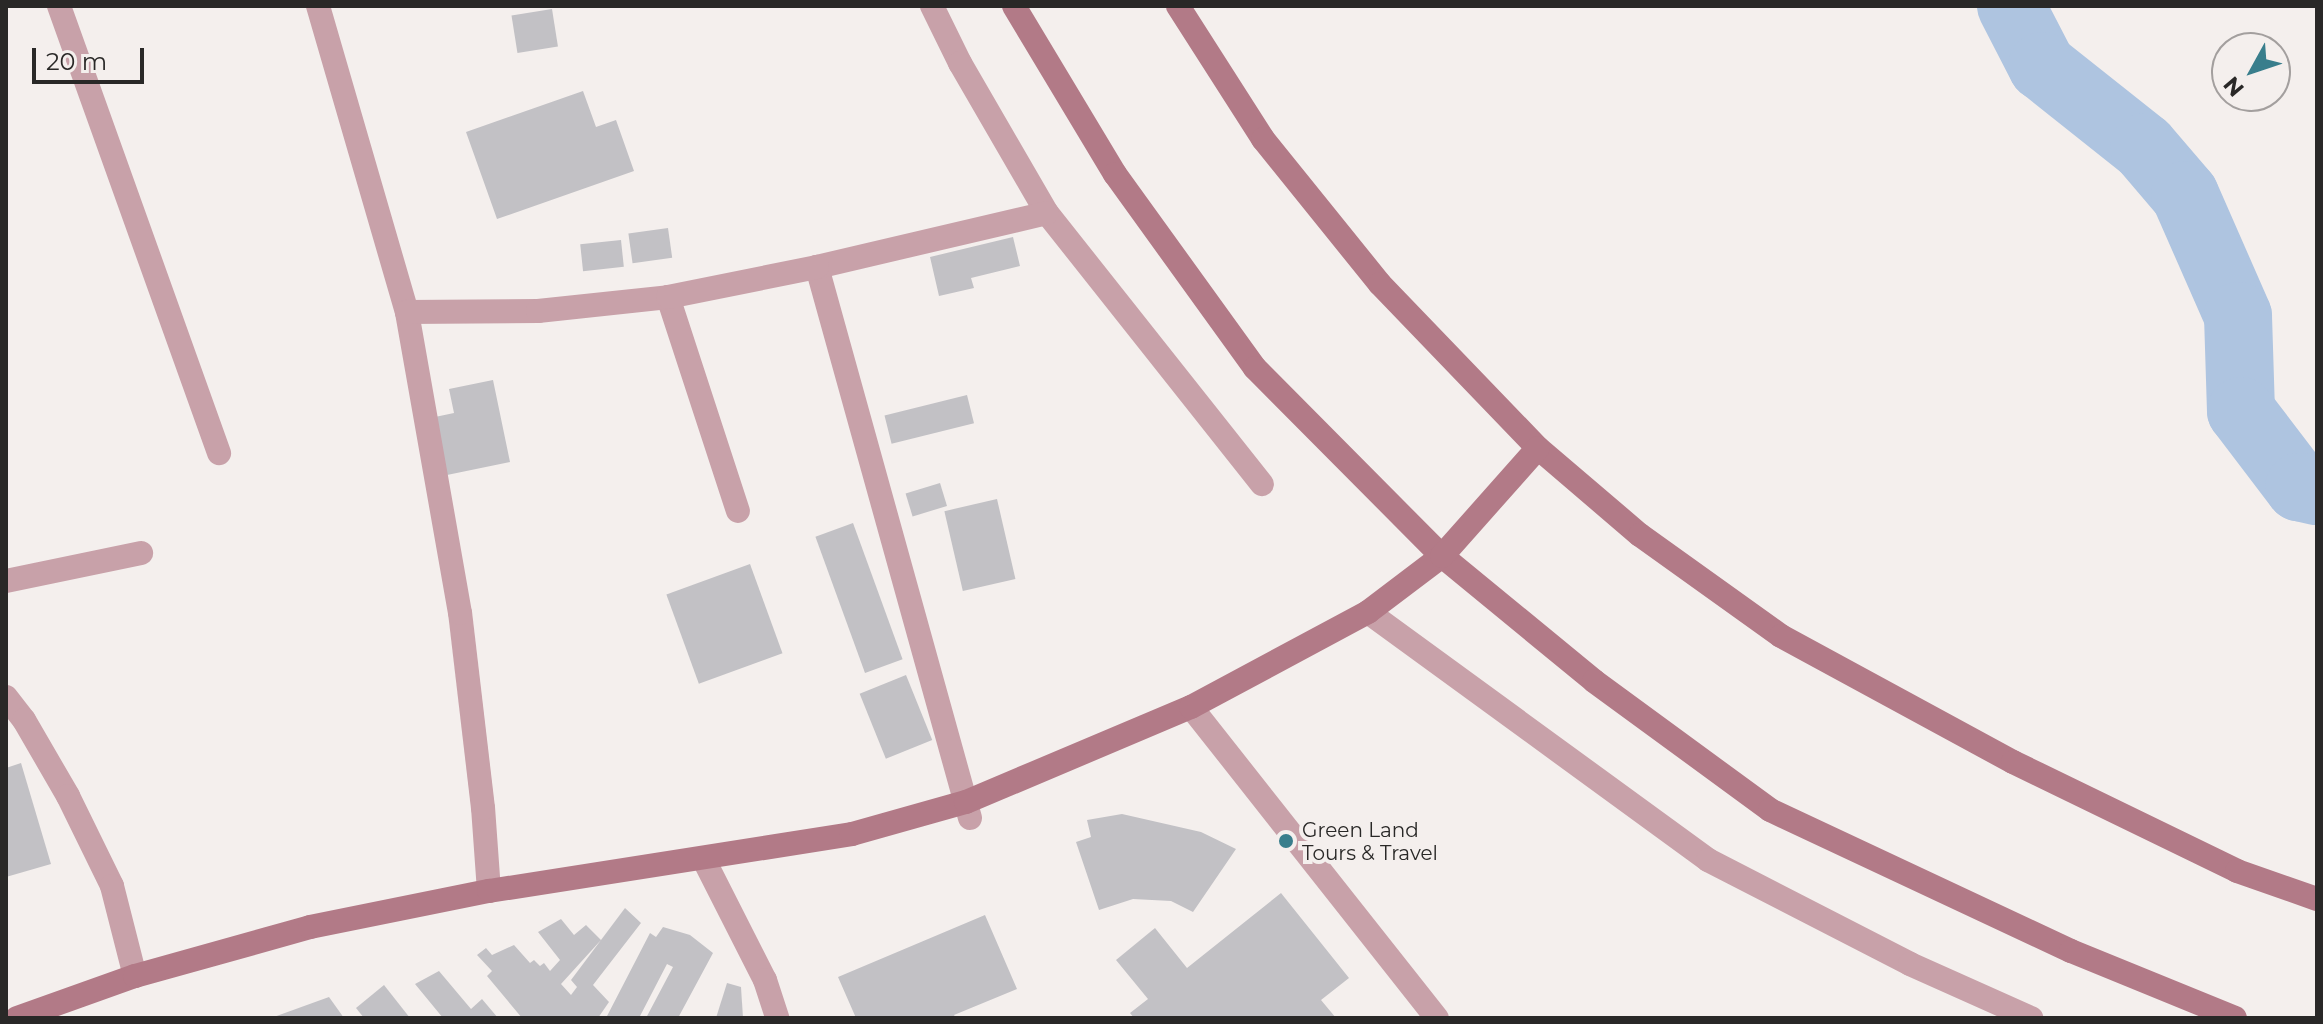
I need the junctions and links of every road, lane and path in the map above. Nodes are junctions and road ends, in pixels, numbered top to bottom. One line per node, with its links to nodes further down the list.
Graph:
1 (59, 6): 11 (street)
2 (318, 6): 9 (street)
3 (932, 6): 6 (street)
4 (1014, 6): 15 (main road)
5 (1178, 6): 10 (main road)
6 (1047, 213): 7 (street); 12 (street)
7 (817, 267): 8 (street); 20 (street)
8 (668, 297): 9 (street); 13 (street)
9 (407, 312): 22 (street)
10 (1538, 448): 15 (main road); 23 (main road)
11 (219, 453)
12 (1262, 484)
13 (738, 511)
14 (141, 553): 16 (street)
15 (1442, 556): 17 (main road); 29 (main road)
16 (6, 581)
17 (1368, 612): 19 (main road); 28 (street)
18 (6, 697): 24 (street)
19 (1191, 707): 20 (main road); 27 (street)
20 (968, 810): 21 (main road)
21 (703, 858): 22 (main road); 26 (street)
22 (489, 891): 24 (main road)
23 (2317, 899)
24 (135, 976): 25 (main road)
25 (17, 1018)
26 (777, 1018)
27 (1437, 1018)
28 (2031, 1018)
29 (2235, 1018)

